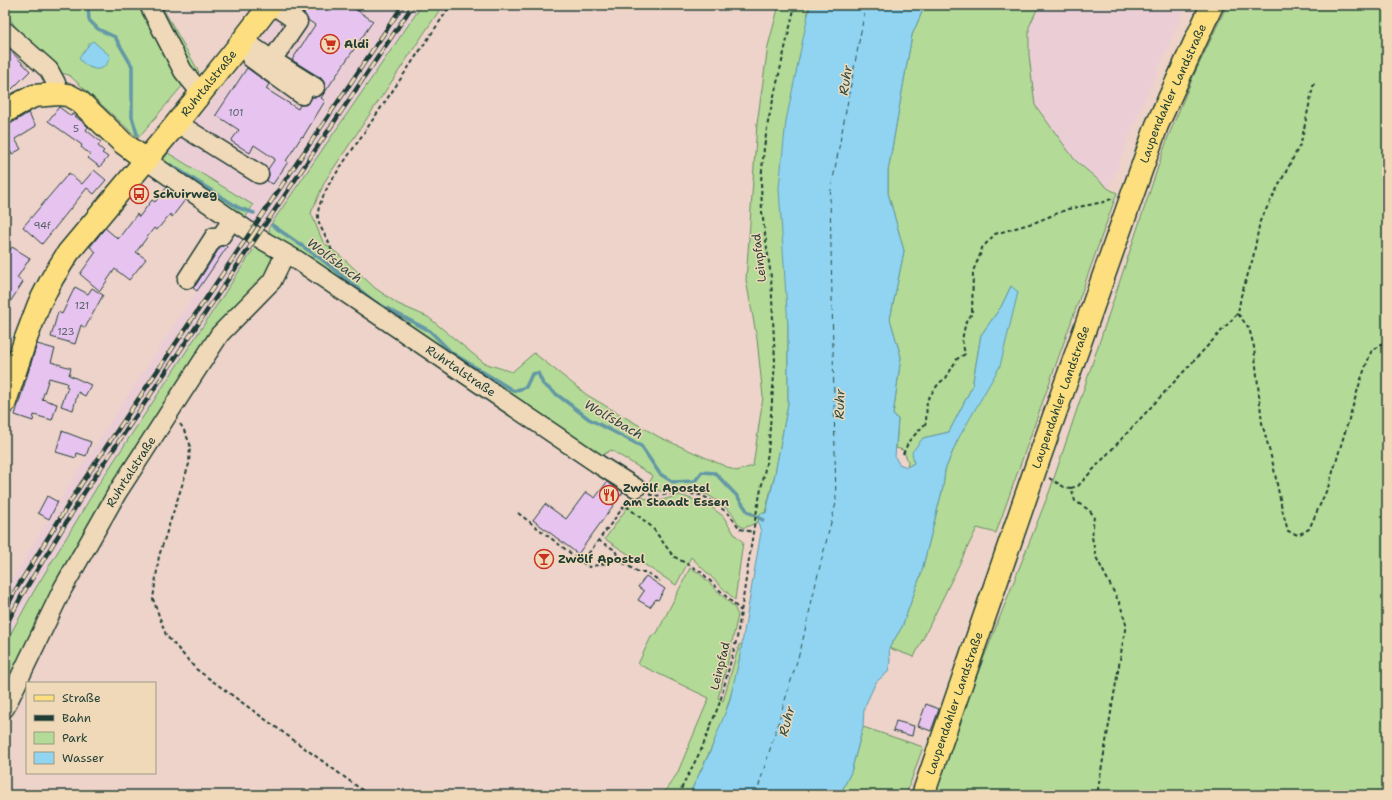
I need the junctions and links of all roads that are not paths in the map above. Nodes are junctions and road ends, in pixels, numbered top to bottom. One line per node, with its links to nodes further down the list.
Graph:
1 (149, 5): 7 (street)
2 (271, 5): 5 (main road, Ruhrtalstraße); 6 (street)
3 (1212, 5): 19 (main road, Laupendahler Landstraße)
4 (5, 31): 8 (street)
5 (240, 44): 6 (street); 6 (street); 7 (main road, Ruhrtalstraße)
6 (272, 60)
7 (201, 92): 10 (main road, Ruhrtalstraße)
8 (58, 94): 9 (main road); 11 (main road)
9 (5, 112)
10 (177, 123): 11 (main road, Ruhrtalstraße); 12 (street)
11 (146, 160): 13 (street, Ruhrtalstraße); 16 (main road, Ruhrtalstraße)
12 (259, 174)
13 (232, 220): 14 (street, Ruhrtalstraße); 15 (street)
14 (285, 254): 17 (street, Ruhrtalstraße); 18 (street, Ruhrtalstraße)
15 (187, 279)
16 (5, 402)
17 (636, 488)
18 (5, 708)
19 (923, 795)

